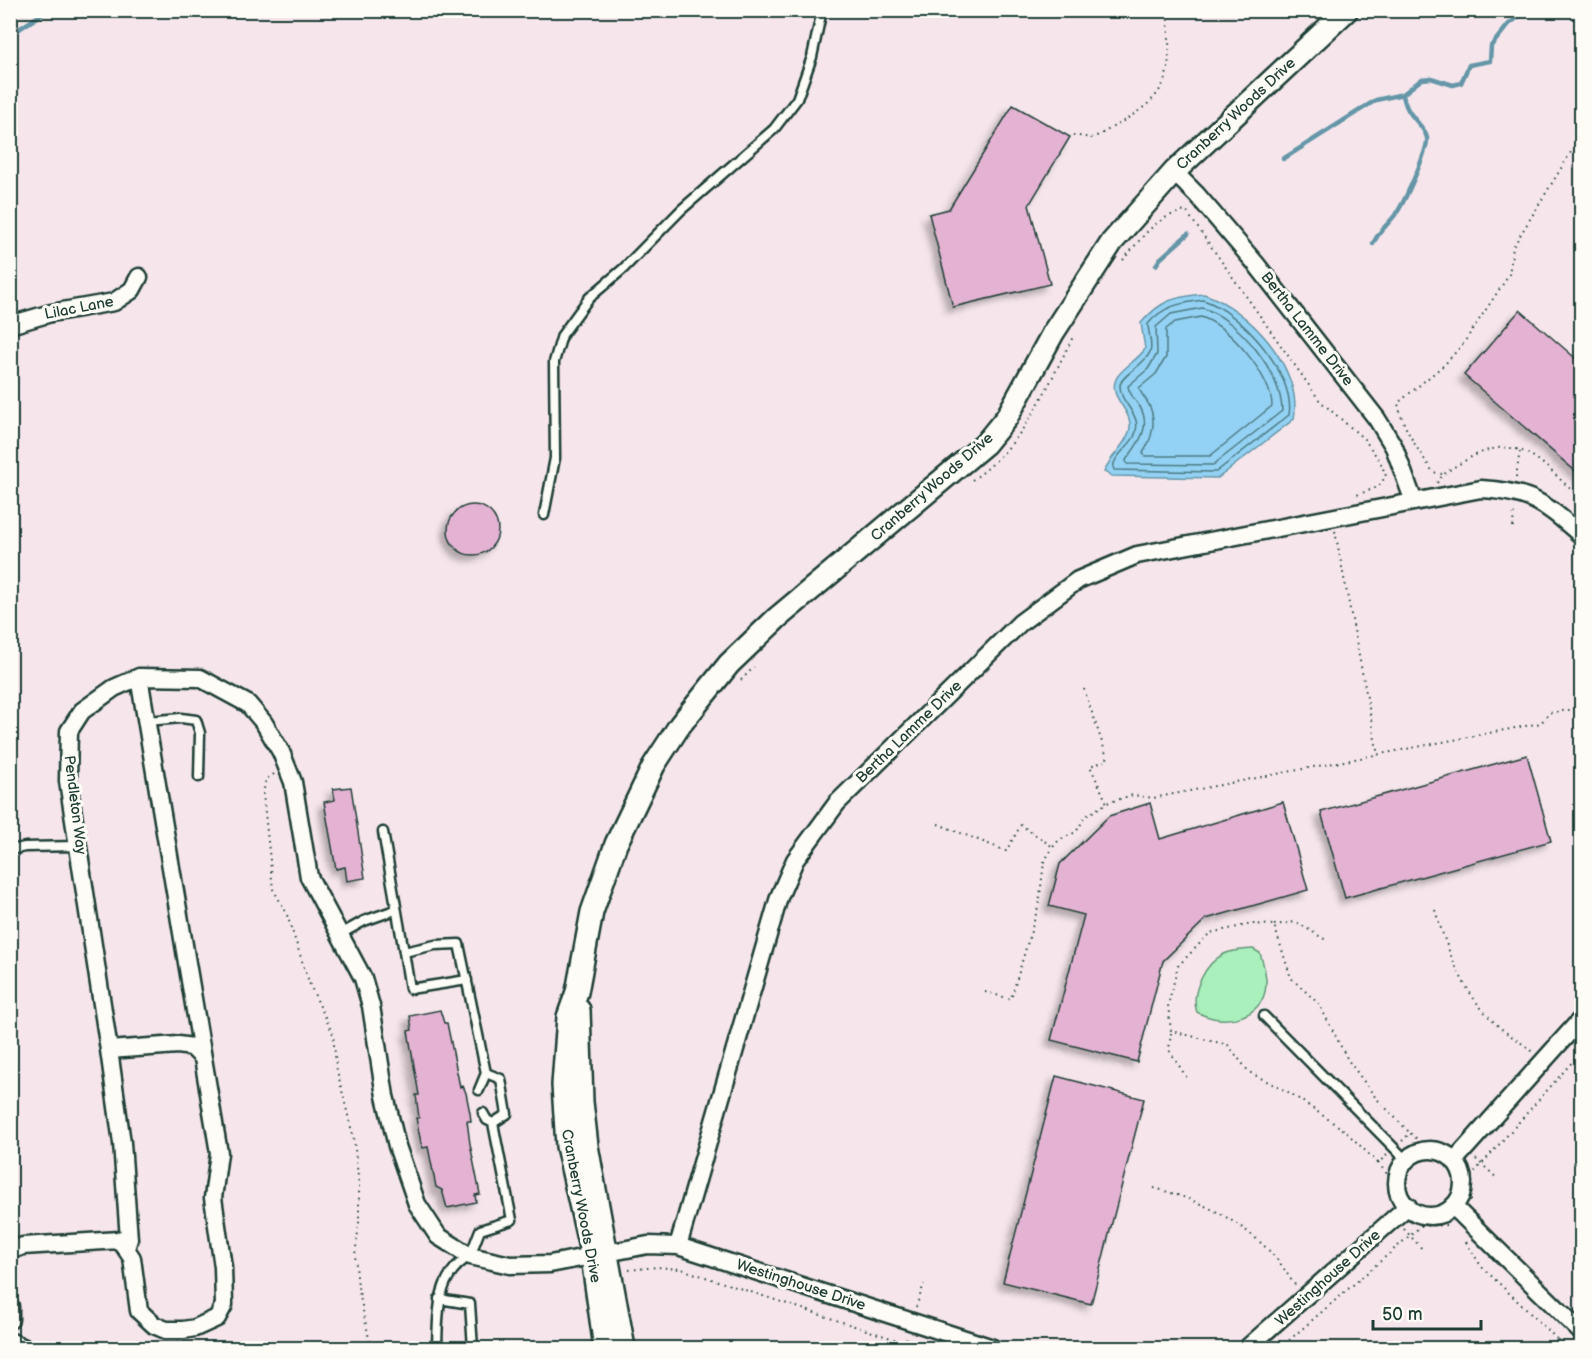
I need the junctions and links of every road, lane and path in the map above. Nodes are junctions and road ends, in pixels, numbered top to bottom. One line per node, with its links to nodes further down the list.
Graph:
1 (822, 10): 15 (lane)
2 (1167, 10): 5 (path)
3 (1347, 10): 6 (street, Cranberry Woods Drive)
4 (1581, 134): 10 (path)
5 (1072, 135)
6 (1174, 172): 14 (street, Bertha Lamme Drive); 63 (street, Cranberry Woods Drive)
7 (1186, 211): 12 (path)
8 (139, 277): 9 (street, Lilac Lane)
9 (10, 325)
10 (1442, 474): 11 (path); 13 (path)
11 (1435, 486)
12 (1348, 498)
13 (1581, 499)
14 (1414, 502): 16 (street, Bertha Lamme Drive); 17 (street, Bertha Lamme Drive)
15 (544, 515)
16 (1332, 518): 22 (path); 58 (street, Bertha Lamme Drive)
17 (1581, 536)
18 (139, 677): 21 (street); 23 (street, Pendleton Way); 28 (street, Pendleton Way)
19 (1084, 689): 25 (path)
20 (1581, 708): 22 (path)
21 (147, 721): 24 (lane); 43 (street)
22 (1378, 755): 25 (path)
23 (287, 766): 34 (street, Pendleton Way); 77 (path)
24 (199, 777)
25 (1107, 803): 29 (path)
26 (938, 824): 29 (path)
27 (383, 832): 31 (lane)
28 (79, 846): 30 (lane); 42 (street, Pendleton Way)
29 (1053, 847): 38 (path)
30 (10, 850)
31 (395, 910): 34 (lane); 36 (lane)
32 (1435, 910): 44 (path)
33 (1274, 925): 35 (path)
34 (339, 935): 62 (street, Pendleton Way)
35 (1326, 940)
36 (404, 952): 37 (lane); 37 (lane)
37 (467, 980): 45 (lane)
38 (985, 992)
39 (1264, 1016): 50 (lane)
40 (1581, 1018): 44 (street)
41 (1171, 1031): 46 (path)
42 (109, 1050): 43 (street); 59 (street, Pendleton Way)
43 (203, 1058): 59 (street)
44 (1542, 1063): 51 (street)
45 (486, 1073): 47 (lane); 49 (lane)
46 (1187, 1078)
47 (479, 1090)
48 (483, 1113): 49 (lane)
49 (493, 1123): 62 (lane)
50 (1400, 1154): 51 (street); 51 (path); 54 (street); 56 (path)
51 (1459, 1155): 52 (path); 55 (street)
52 (1498, 1179)
53 (1154, 1188): 65 (path)
54 (1408, 1206): 55 (street); 56 (street, Westinghouse Drive)
55 (1453, 1206): 69 (street)
56 (1394, 1219): 61 (path); 65 (street, Westinghouse Drive)
57 (1463, 1238): 73 (path)
58 (678, 1246): 63 (street, Westinghouse Drive); 84 (street, Westinghouse Drive)
59 (126, 1248): 60 (street)
60 (10, 1251)
61 (1424, 1251)
62 (470, 1256): 63 (street, Pendleton Way); 66 (lane)
63 (599, 1256): 80 (street, Cranberry Woods Drive); 81 (street, Cranberry Woods Drive)
64 (627, 1271): 72 (path)
65 (1305, 1297): 86 (street, Westinghouse Drive)
66 (439, 1299): 78 (lane); 79 (lane)
67 (10, 1306): 68 (street)
68 (10, 1320)
69 (1581, 1333)
70 (10, 1337): 74 (lane)
71 (1098, 1338): 85 (path)
72 (897, 1340): 82 (path); 83 (path)
73 (1558, 1340): 87 (path); 88 (path)
74 (34, 1348)
75 (88, 1348): 76 (lane)
76 (109, 1348)
77 (371, 1348)
78 (437, 1348)
79 (473, 1348)
80 (605, 1348)
81 (624, 1348)
82 (894, 1348)
83 (917, 1348)
84 (993, 1348)
85 (1094, 1348)
86 (1247, 1348)
87 (1522, 1348)
88 (1571, 1348)

